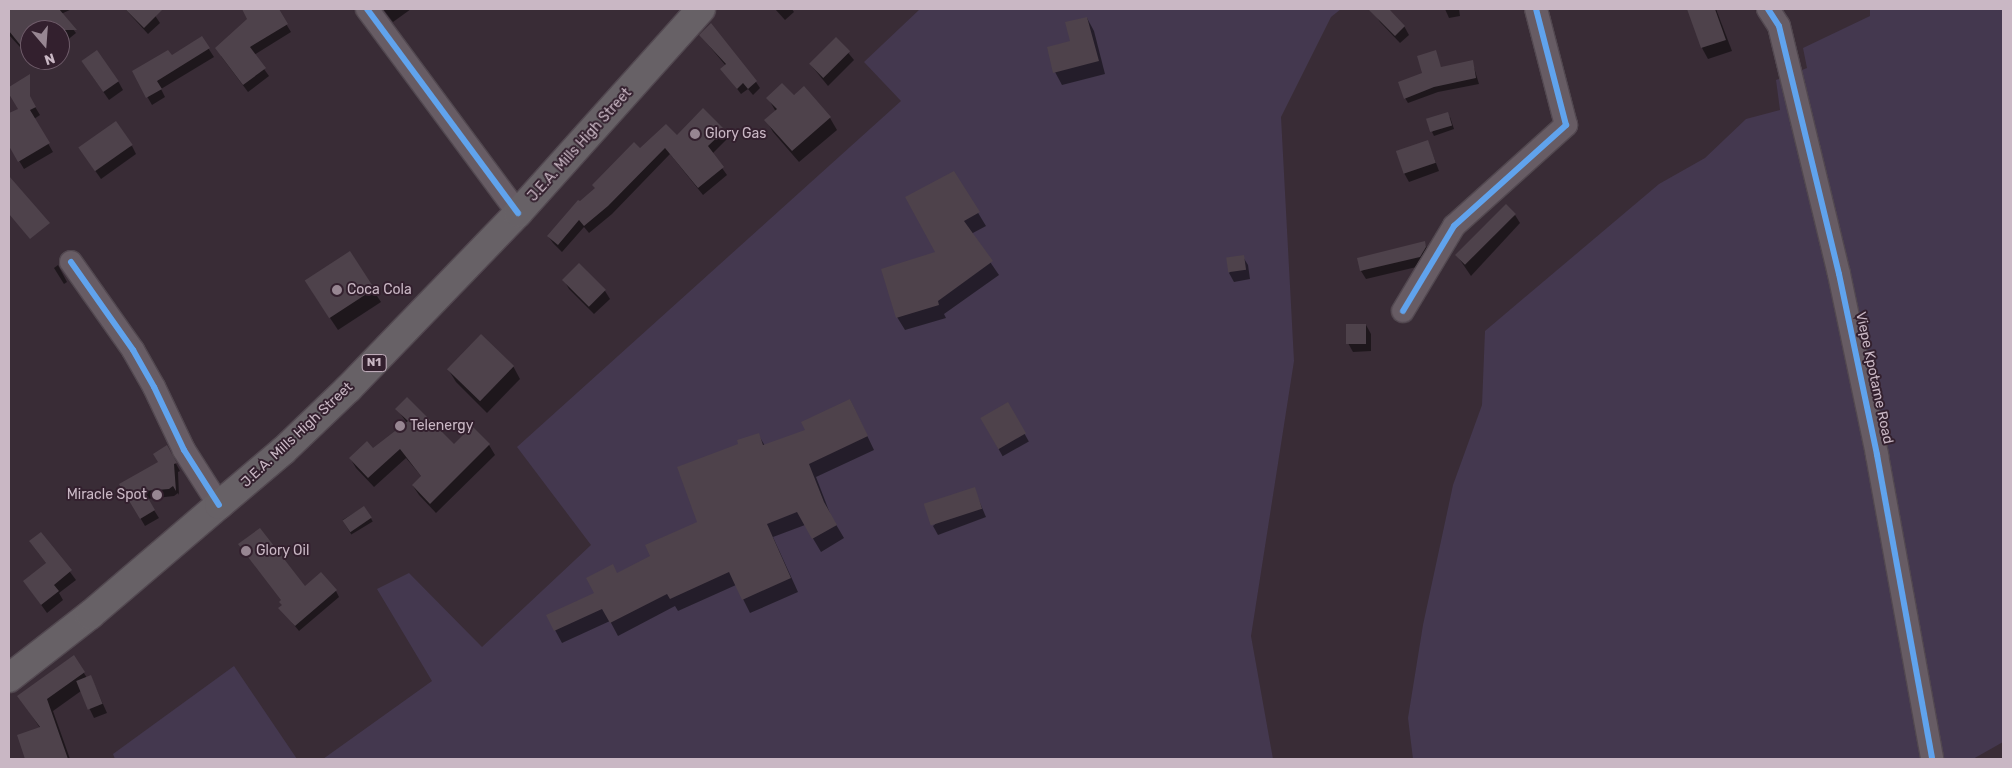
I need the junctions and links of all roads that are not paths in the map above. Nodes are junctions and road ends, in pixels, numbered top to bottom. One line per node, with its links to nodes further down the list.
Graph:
1 (367, 9): 5 (street)
2 (701, 9): 5 (highway, J.E.A. Mills High Street / N1)
3 (1536, 9): 7 (street)
4 (1768, 9): 10 (street, Viepe Kpotame Road)
5 (518, 213): 8 (highway, J.E.A. Mills High Street / N1)
6 (71, 262): 8 (street)
7 (1403, 311)
8 (219, 505): 9 (highway, J.E.A. Mills High Street / N1)
9 (9, 678)
10 (1932, 759)

